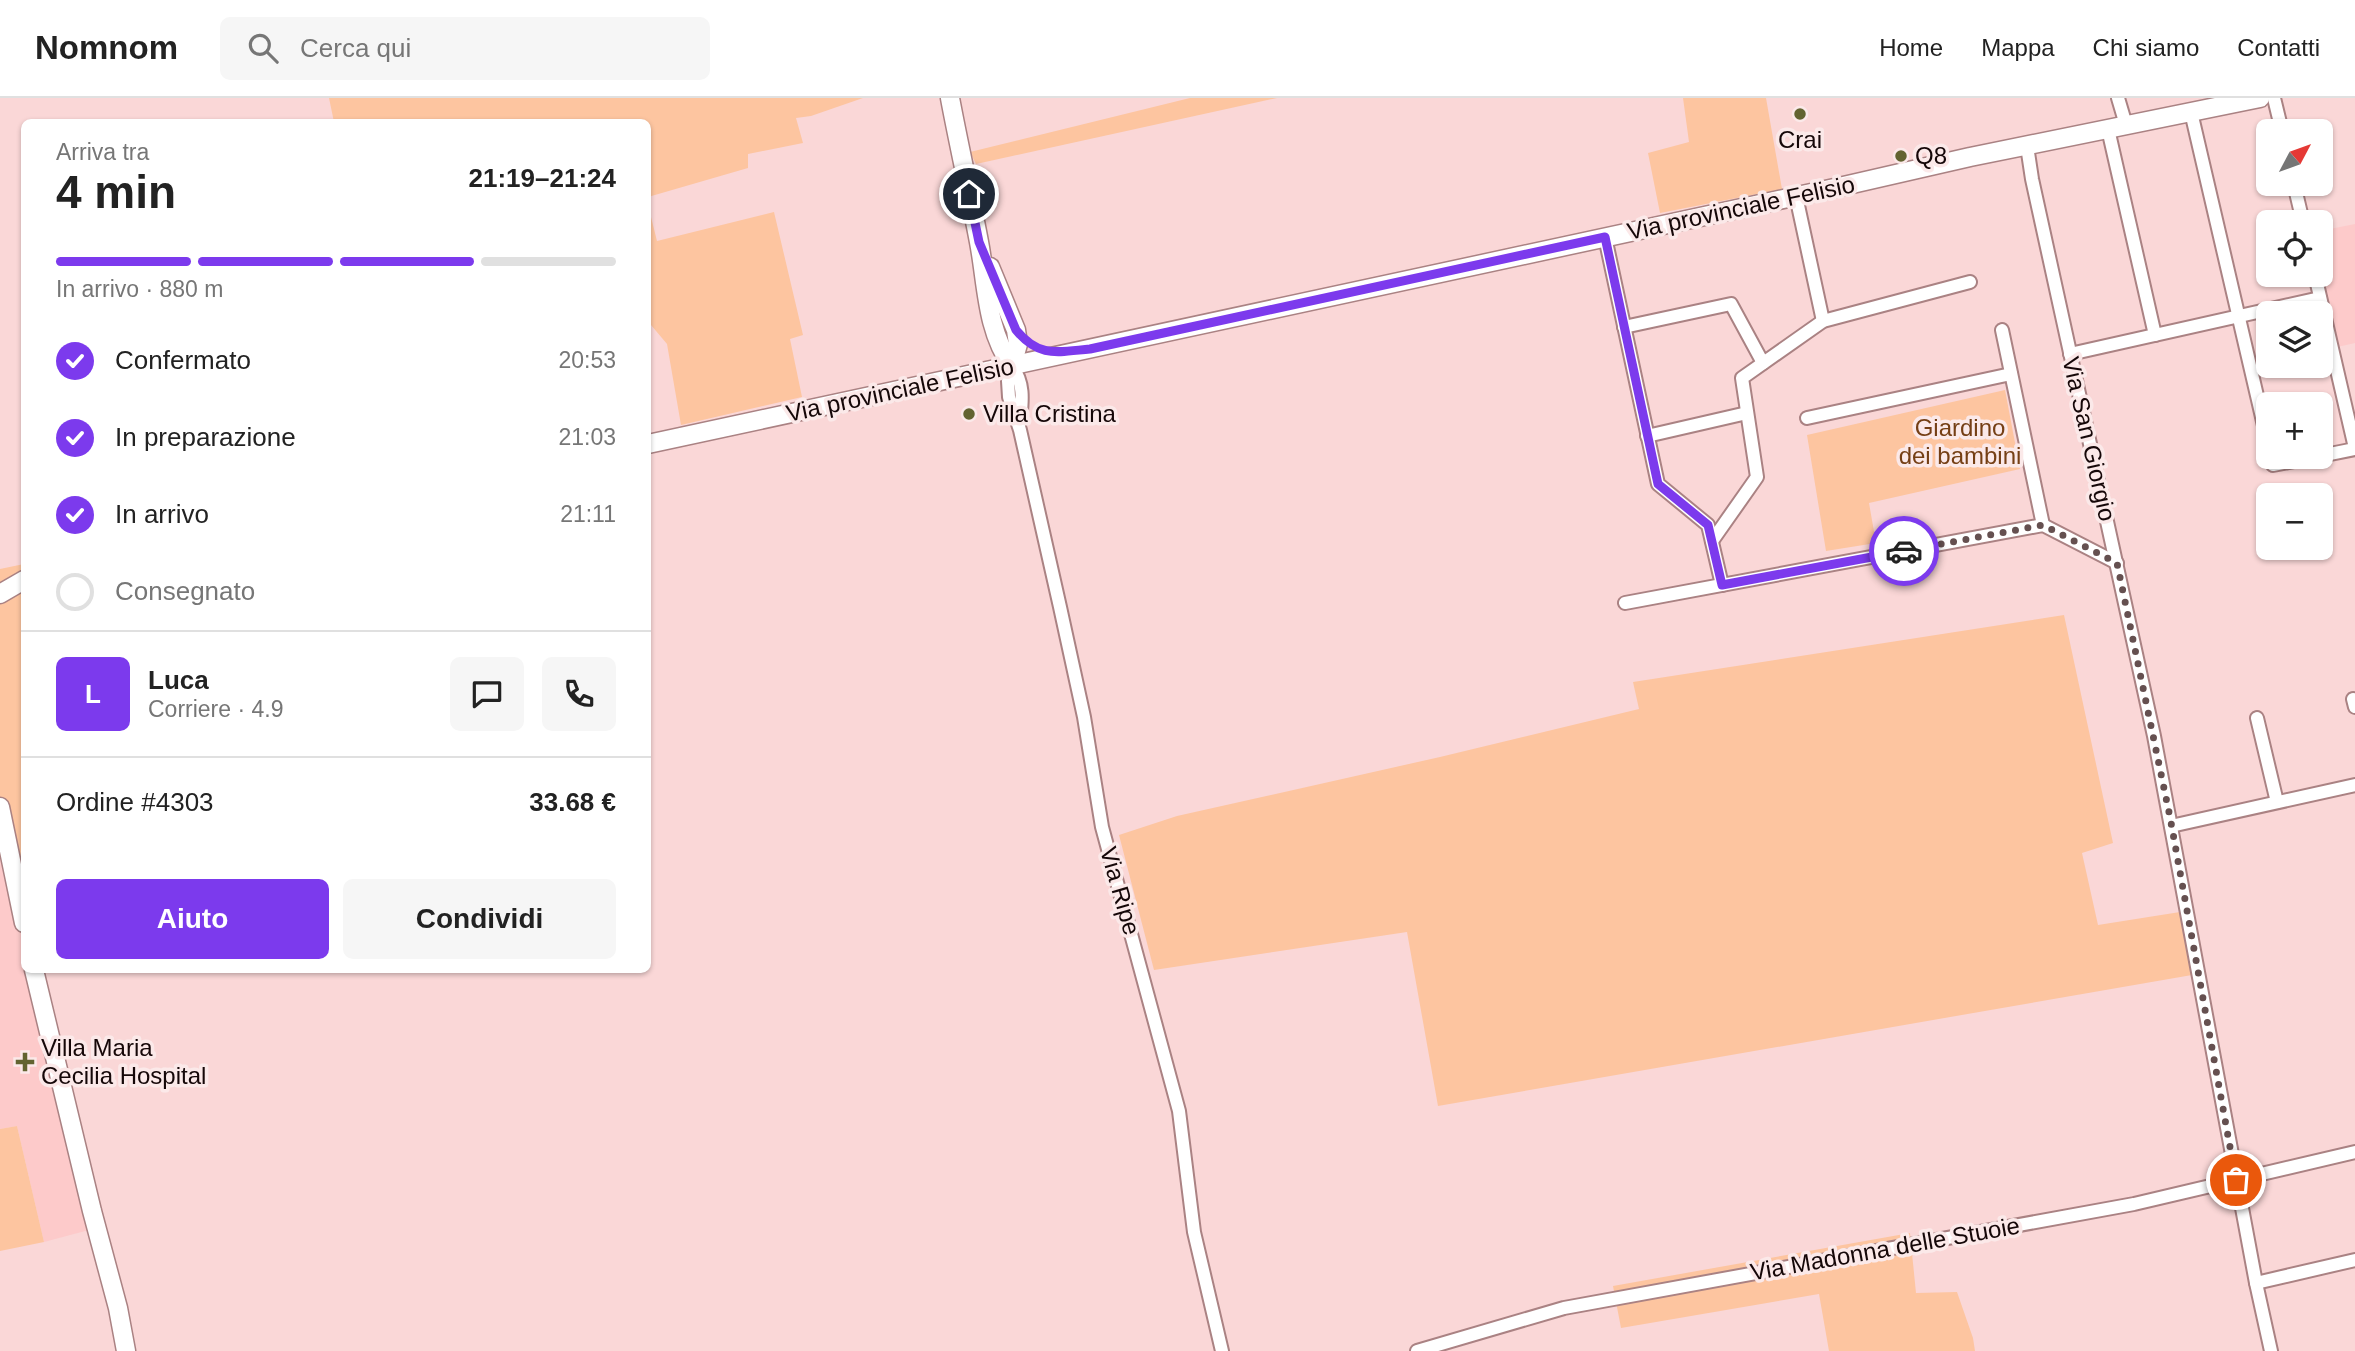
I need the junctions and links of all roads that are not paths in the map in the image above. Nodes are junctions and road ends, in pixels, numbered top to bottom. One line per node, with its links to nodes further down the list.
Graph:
1 (950, 98): 11 (main road)
2 (2118, 98): 7 (street)
3 (2260, 98): 5 (main road, Via provinciale Felisio)
4 (2274, 98): 6 (street)
5 (2190, 112): 7 (main road, Via provinciale Felisio); 15 (street)
6 (2279, 119)
7 (2117, 127): 8 (main road, Via provinciale Felisio); 21 (street)
8 (2027, 146): 9 (main road, Via provinciale Felisio); 23 (street, Via San Giorgio)
9 (1796, 196): 10 (main road, Via provinciale Felisio); 16 (street)
10 (1605, 237): 18 (street); 22 (main road, Via provinciale Felisio)
11 (979, 242): 17 (main road); 19 (main road)
12 (1970, 282): 16 (street)
13 (2318, 287): 14 (street)
14 (2320, 298): 15 (street); 33 (street)
15 (2239, 317): 21 (street); 28 (street)
16 (1823, 321): 24 (street)
17 (992, 324): 25 (main road); 26 (main road)
18 (1624, 327): 24 (street); 31 (street)
19 (1016, 330): 22 (main road); 25 (main road)
20 (2003, 330): 27 (street)
21 (2155, 335): 23 (street)
22 (1090, 349): 25 (main road, Via provinciale Felisio)
23 (2070, 354): 37 (street, Via San Giorgio)
24 (1763, 363): 29 (street)
25 (1012, 366): 26 (main road, Via provinciale Felisio); 56 (street, Via Ripe)
26 (981, 372): 32 (main road, Via provinciale Felisio)
27 (2011, 374): 30 (street); 35 (street)
28 (2256, 392)
29 (1747, 413): 31 (street); 36 (street)
30 (1807, 418)
31 (1647, 436): 36 (street)
32 (651, 443)
33 (2355, 449): 34 (street)
34 (2333, 453)
35 (2043, 525): 37 (street); 41 (street)
36 (1712, 541): 41 (street)
37 (2117, 563): 48 (street, Via San Giorgio)
38 (0, 580): 39 (main road)
39 (21, 580)
40 (21, 582): 42 (main road)
41 (1722, 585): 43 (street)
42 (0, 594)
43 (1625, 603)
44 (2257, 718): 46 (street)
45 (2355, 785): 46 (street)
46 (2277, 802): 48 (street)
47 (0, 807): 49 (main road)
48 (2171, 826): 52 (street, Via San Giorgio)
49 (21, 908)
50 (35, 973): 55 (main road)
51 (2355, 1152): 52 (street, Via Madonna delle Stuoie)
52 (2236, 1180): 54 (street, Via San Giorgio); 57 (street, Via Madonna delle Stuoie)
53 (2355, 1260): 54 (street)
54 (2256, 1283): 58 (street, Via San Giorgio)
55 (126, 1351)
56 (1222, 1351)
57 (1417, 1351)
58 (2271, 1351)

